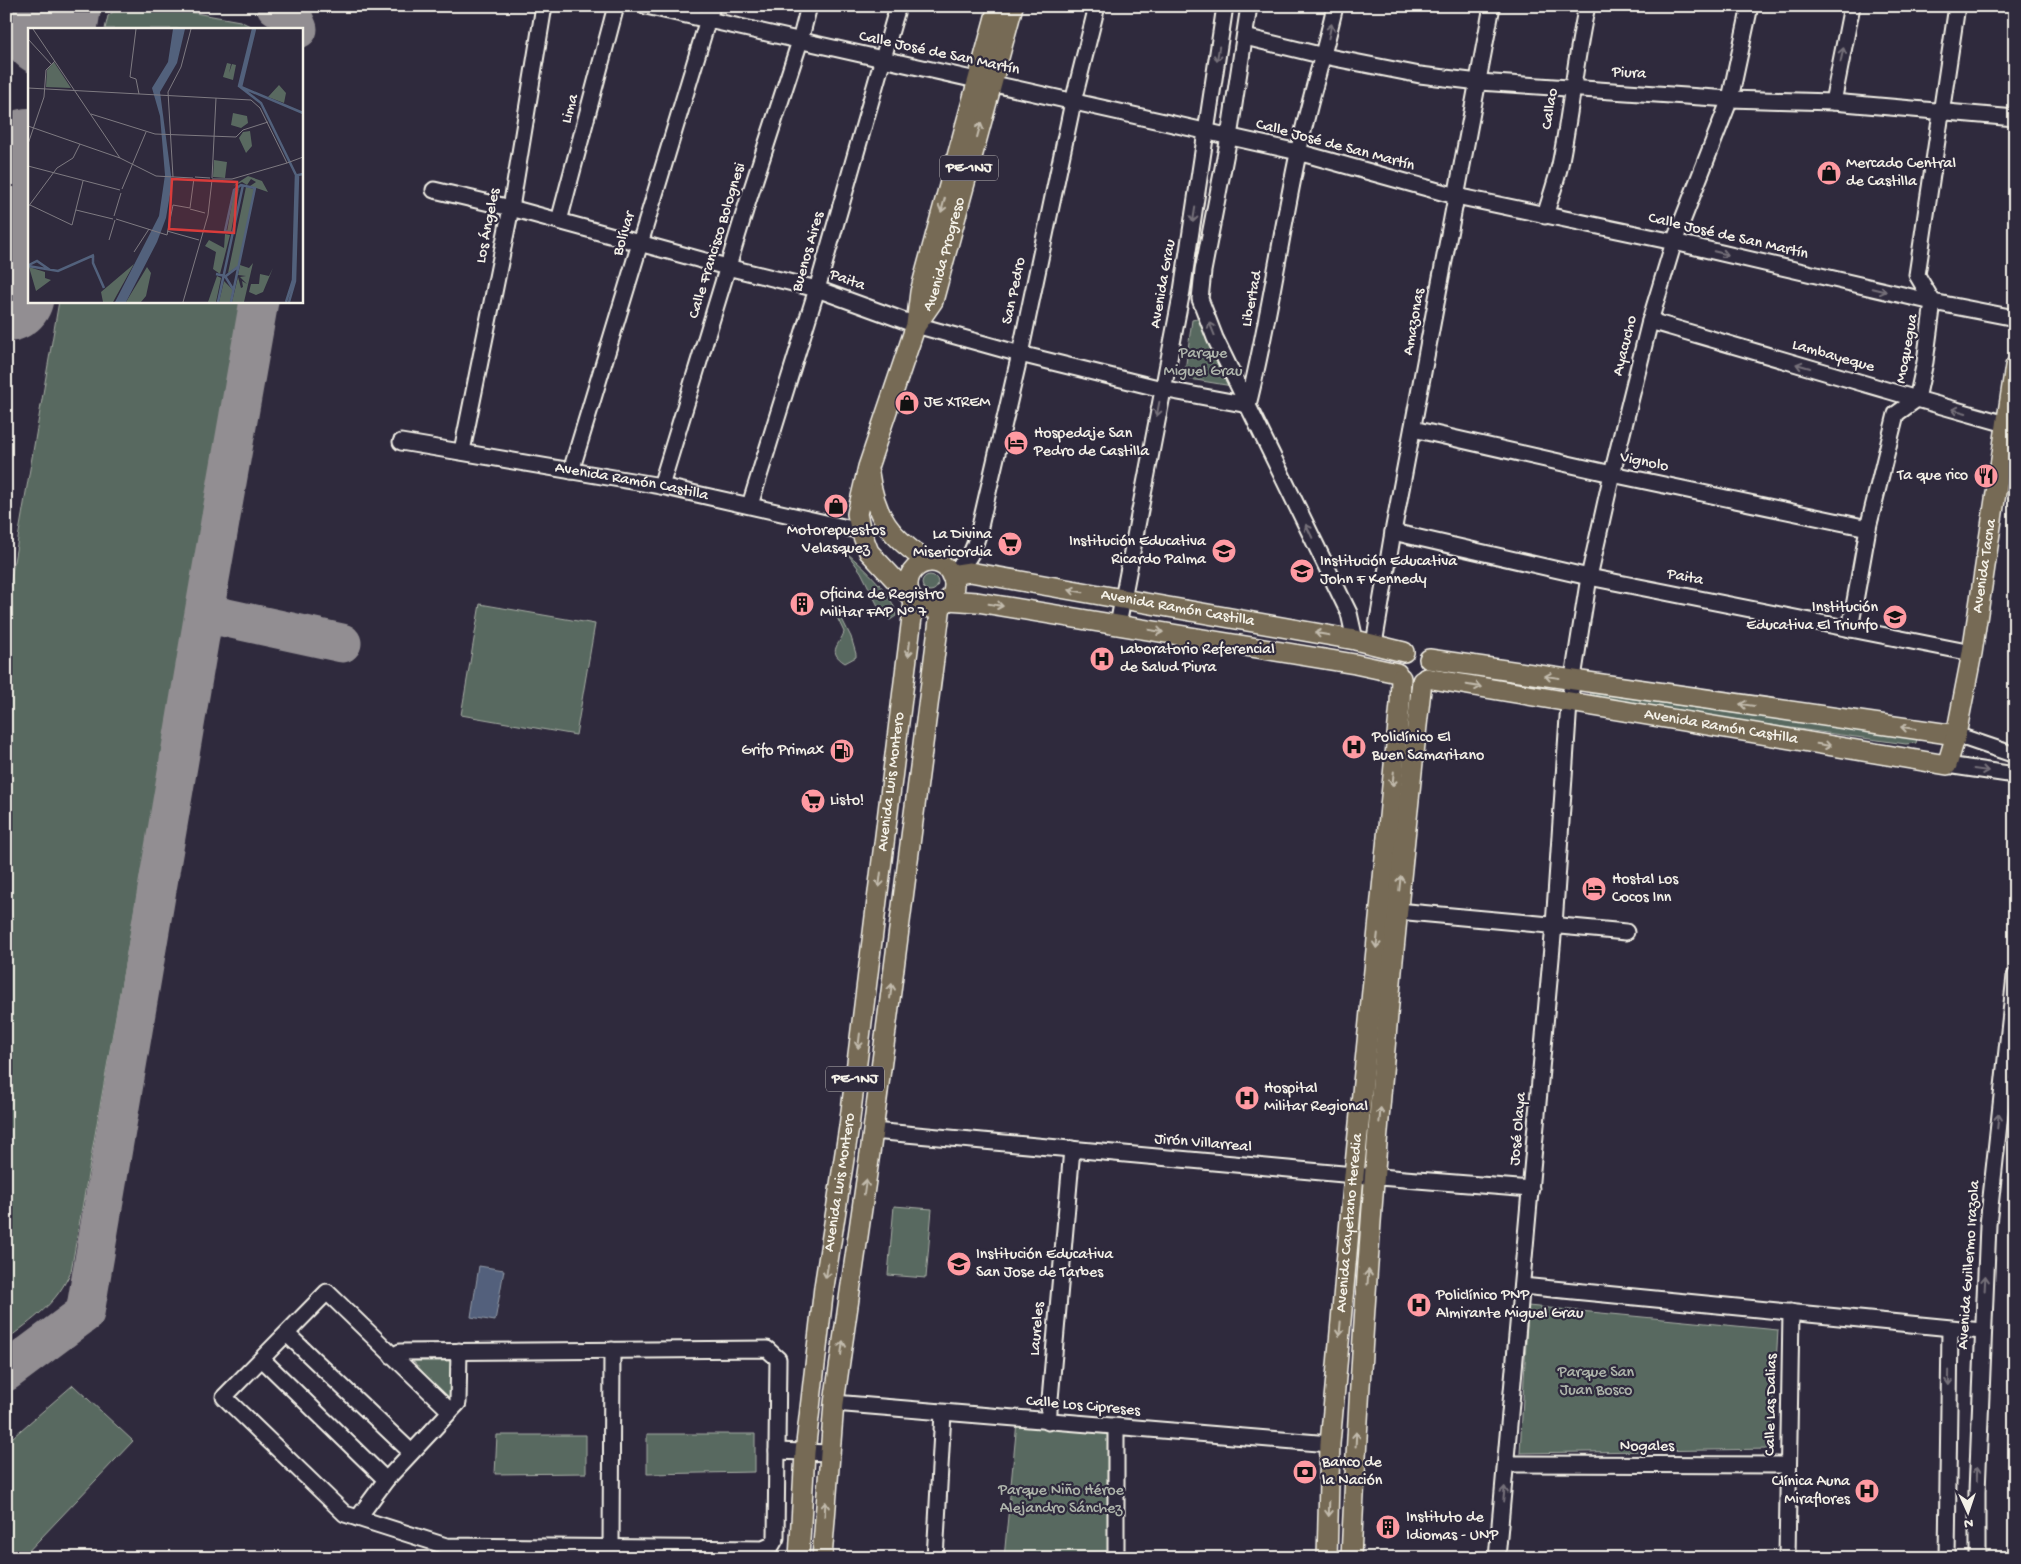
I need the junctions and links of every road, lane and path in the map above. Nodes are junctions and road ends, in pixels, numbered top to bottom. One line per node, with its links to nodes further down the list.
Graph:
1 (544, 6): 35 (street, Los Ángeles)
2 (616, 6): 37 (street, Lima)
3 (646, 6): 17 (street, Calle José de San Martín)
4 (809, 6): 19 (street, Calle Francisco Bolognesi)
5 (898, 6): 21 (street, Buenos Aires)
6 (998, 6): 22 (main road, Avenida Progreso / PE-1NJ)
7 (1012, 6): 22 (main road, Avenida Progreso / PE-1NJ)
8 (1097, 6): 26 (street, San Pedro)
9 (1225, 6): 30 (street, Avenida Grau, one-way to 30)
10 (1250, 6): 18 (street)
11 (1335, 6): 20 (street, Libertad, one-way to 11)
12 (1492, 6): 23 (street, Amazonas)
13 (1586, 6): 24 (street, Callao)
14 (1750, 6): 25 (street, Ayacucho)
15 (1852, 6): 27 (street, one-way to 15)
16 (1957, 6): 28 (street, Moquegua)
17 (710, 14): 19 (street, Calle José de San Martín); 39 (street, Bolívar)
18 (1245, 37): 20 (street, Piura); 31 (street)
19 (800, 41): 21 (street, Calle José de San Martín); 40 (street, Calle Francisco Bolognesi)
20 (1324, 56): 23 (street, Piura); 32 (street, Libertad)
21 (882, 60): 22 (street, Calle José de San Martín); 41 (street, Buenos Aires)
22 (985, 81): 26 (street, Calle José de San Martín); 45 (main road, Avenida Progreso / PE-1NJ)
23 (1479, 82): 24 (street, Piura); 34 (street, Amazonas)
24 (1573, 88): 25 (street, Piura); 36 (street, Callao)
25 (1730, 99): 27 (street, Piura); 38 (street, Ayacucho)
26 (1073, 102): 30 (street, Calle José de San Martín); 46 (street, San Pedro)
27 (1833, 102): 28 (street, Piura)
28 (1942, 111): 29 (street, Piura); 42 (street, Moquegua)
29 (2015, 118)
30 (1206, 132): 31 (street, Calle José de San Martín); 48 (street, Avenida Grau, one-way to 48)
31 (1229, 137): 32 (street, Calle José de San Martín); 50 (street, one-way to 31)
32 (1298, 152): 34 (street, Calle José de San Martín); 50 (street, Libertad)
33 (434, 190): 35 (street, Paita)
34 (1456, 196): 36 (street, Calle José de San Martín); 52 (street, Amazonas)
35 (511, 208): 37 (street, Paita); 54 (street, Los Ángeles)
36 (1545, 216): 38 (street, Calle José de San Martín)
37 (559, 221): 39 (street, Paita)
38 (1674, 242): 42 (street, Calle José de San Martín, one-way to 42); 44 (street, Ayacucho)
39 (640, 243): 40 (street, Paita); 56 (street, Bolívar)
40 (728, 267): 41 (street, Paita); 58 (street, Calle Francisco Bolognesi)
41 (817, 289): 45 (street, Paita); 59 (street, Buenos Aires)
42 (1933, 302): 43 (street, Calle José de San Martín); 49 (street, Moquegua)
43 (2015, 318)
44 (1650, 321): 49 (street, Lambayeque, one-way to 44); 57 (street, Ayacucho)
45 (916, 325): 46 (street, Paita); 55 (main road, Avenida Progreso / PE-1NJ)
46 (1020, 354): 48 (street, Paita); 64 (street, San Pedro)
47 (2015, 366): 51 (main road, Avenida Tacna)
48 (1162, 389): 50 (street, Paita); 67 (street, Avenida Grau, one-way to 67)
49 (1917, 400): 51 (street, Lambayeque, one-way to 49); 60 (street, Moquegua)
50 (1248, 405): 71 (street, one-way to 50)
51 (2006, 424): 74 (main road, Avenida Tacna)
52 (1413, 429): 57 (street, Vignolo); 62 (street, Amazonas)
53 (401, 442): 54 (street, Avenida Ramón Castilla)
54 (462, 451): 56 (street, Avenida Ramón Castilla)
55 (868, 467): 61 (main road, Avenida Progreso / PE-1NJ); 63 (main road, Avenida Progreso / PE-1NJ)
56 (571, 471): 58 (street, Avenida Ramón Castilla)
57 (1612, 474): 60 (street, Vignolo); 65 (street, Ayacucho)
58 (661, 486): 59 (street, Avenida Ramón Castilla)
59 (750, 505): 61 (street, Avenida Ramón Castilla)
60 (1868, 528): 70 (street, Moquegua)
61 (861, 532): 66 (main road, Avenida Progreso / PE-1NJ)
62 (1393, 532): 65 (street, Paita); 72 (street, Amazonas)
63 (928, 562): 64 (main road, PE-1NJ); 66 (main road, PE-1NJ)
64 (951, 574): 67 (main road, Avenida Ramón Castilla, one-way to 64); 68 (main road, PE-1NJ)
65 (1589, 576): 70 (street, Paita); 78 (street, Ayacucho)
66 (913, 599): 68 (main road); 79 (main road, Avenida Luis Montero / PE-1NJ, one-way to 79)
67 (1122, 600): 69 (street, Avenida Grau); 71 (main road, Avenida Ramón Castilla, one-way to 67)
68 (944, 603): 69 (main road, Avenida Ramón Castilla, one-way to 69); 80 (main road, Avenida Luis Montero / PE-1NJ)
69 (1118, 625): 76 (main road, Avenida Ramón Castilla, one-way to 76)
70 (1850, 629): 74 (street, Paita)
71 (1356, 640): 72 (main road, Avenida Ramón Castilla)
72 (1374, 644): 73 (main road, Avenida Ramón Castilla)
73 (1404, 652): 75 (main road); 76 (main road)
74 (1972, 653): 82 (main road, Avenida Tacna)
75 (1429, 659): 77 (main road); 78 (main road, Avenida Ramón Castilla, one-way to 75)
76 (1399, 676): 77 (main road); 94 (main road, Avenida Cayetano Heredia, one-way to 94)
77 (1424, 679): 81 (main road, Avenida Ramón Castilla, one-way to 81); 88 (main road, Avenida Cayetano Heredia, one-way to 77)
78 (1574, 680): 81 (street, Ayacucho); 82 (main road, Avenida Ramón Castilla, one-way to 78)
79 (905, 682): 80 (main road); 86 (main road, Avenida Luis Montero / PE-1NJ)
80 (931, 686): 87 (main road, Avenida Luis Montero / PE-1NJ)
81 (1569, 703): 84 (main road, Avenida Ramón Castilla, one-way to 84); 89 (street, José Olaya)
82 (1956, 735): 83 (street, Avenida Ramón Castilla); 84 (main road, Avenida Tacna)
83 (2015, 755)
84 (1947, 765): 85 (street, Avenida Ramón Castilla, one-way to 85)
85 (2015, 775)
86 (892, 780): 87 (main road); 114 (main road, Avenida Luis Montero / PE-1NJ, one-way to 114)
87 (918, 783): 92 (main road, Avenida Luis Montero / PE-1NJ, one-way to 87)
88 (1397, 911): 89 (street); 95 (main road, Avenida Cayetano Heredia, one-way to 88)
89 (1554, 925): 90 (street); 96 (street, José Olaya)
90 (1626, 932)
91 (2015, 976): 100 (street, Avenida Guillermo Irazola, one-way to 91)
92 (873, 1131): 93 (street, Jirón Villarreal); 106 (main road, Avenida Luis Montero / PE-1NJ, one-way to 92)
93 (1072, 1150): 94 (street, Jirón Villarreal); 109 (street, Laureles)
94 (1354, 1175): 95 (street, Jirón Villarreal); 111 (main road, Avenida Cayetano Heredia, one-way to 111)
95 (1375, 1177): 96 (street, Jirón Villarreal); 126 (main road, Avenida Cayetano Heredia, one-way to 95)
96 (1531, 1189): 97 (street, José Olaya)
97 (1522, 1286): 98 (street); 116 (street, José Olaya)
98 (1791, 1312): 99 (street); 117 (street, Calle Las Dalias)
99 (1950, 1329): 100 (street); 129 (street, Avenida Guillermo Irazola, one-way to 129)
100 (1982, 1331): 130 (street, Avenida Guillermo Irazola, one-way to 100)
101 (287, 1334): 104 (street); 105 (street); 113 (street)
102 (612, 1350): 103 (street); 112 (street); 120 (street)
103 (459, 1351): 104 (street); 107 (street)
104 (392, 1356): 107 (street)
105 (262, 1359): 118 (street); 119 (street)
106 (834, 1403): 108 (street, Calle Los Cipreses); 115 (main road, Avenida Luis Montero / PE-1NJ)
107 (450, 1411): 113 (street)
108 (943, 1413): 109 (street, Calle Los Cipreses); 123 (street)
109 (1048, 1422): 110 (street, Calle Los Cipreses)
110 (1116, 1427): 111 (street, Calle Los Cipreses); 124 (street)
111 (1330, 1444): 125 (main road, Avenida Cayetano Heredia, one-way to 125)
112 (777, 1451): 114 (street); 120 (street)
113 (411, 1452): 118 (street)
114 (805, 1452): 115 (street); 121 (main road, Avenida Luis Montero / PE-1NJ)
115 (829, 1453): 122 (main road, Avenida Luis Montero / PE-1NJ, one-way to 115)
116 (1506, 1464): 117 (street, Nogales); 127 (street, José Olaya, one-way to 116)
117 (1788, 1465): 128 (street, Calle Las Dalias)
118 (386, 1480): 119 (street)
119 (358, 1518): 120 (street)
120 (611, 1549)
121 (799, 1558)
122 (822, 1558)
123 (935, 1558)
124 (1116, 1558)
125 (1327, 1558)
126 (1351, 1558)
127 (1497, 1558)
128 (1787, 1558)
129 (1947, 1558)
130 (1977, 1558)

